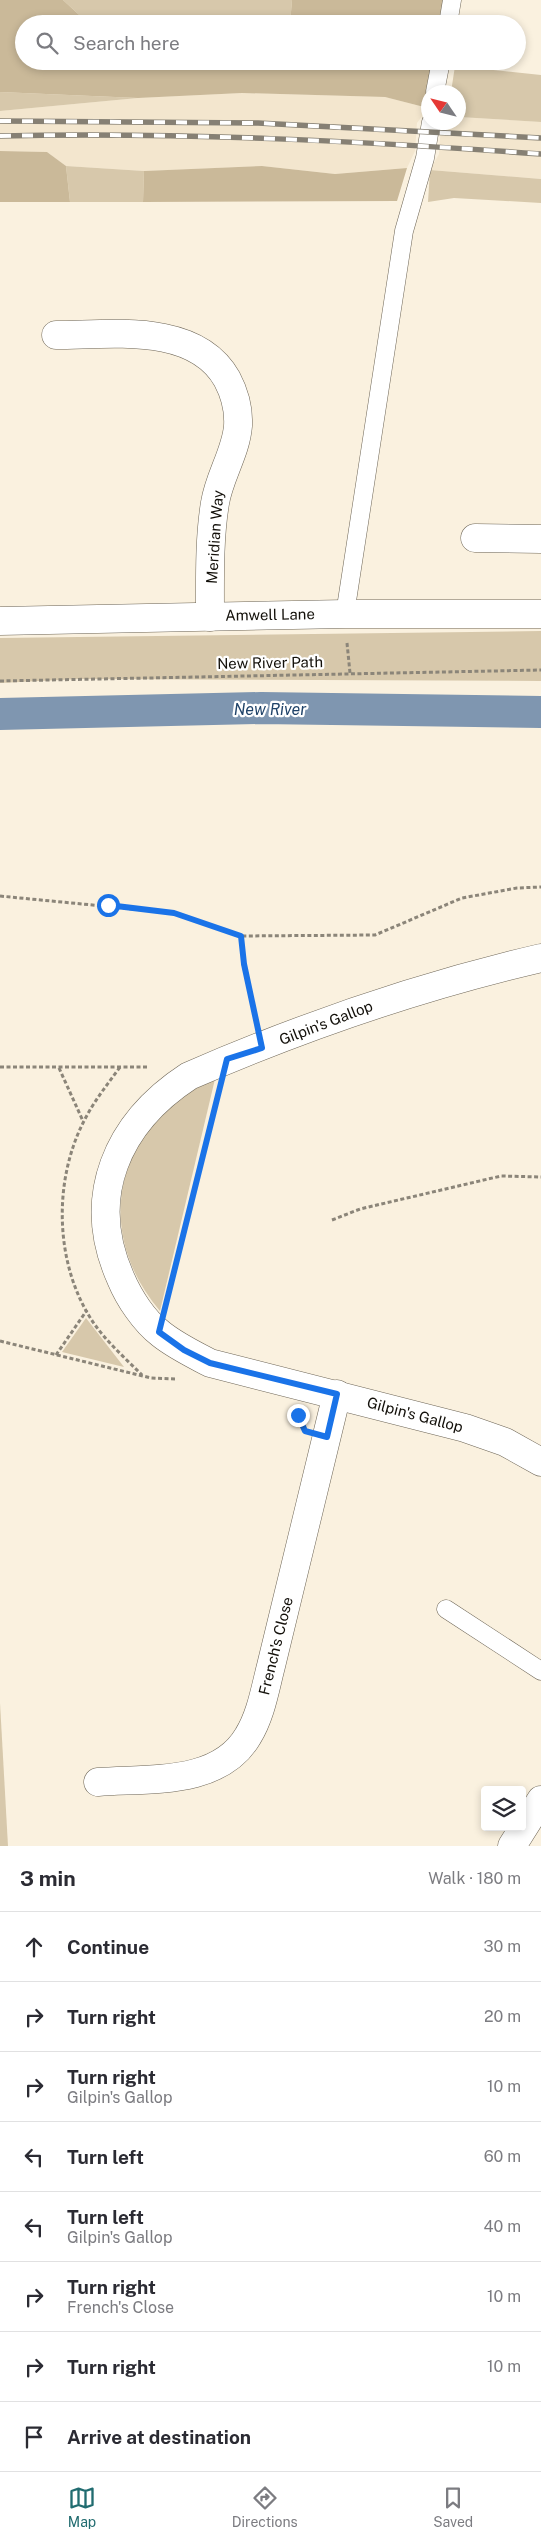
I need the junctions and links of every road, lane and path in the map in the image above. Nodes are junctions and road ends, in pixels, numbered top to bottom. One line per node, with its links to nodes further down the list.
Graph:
1 (452, 0): 2 (lane)
2 (450, 15)
3 (440, 70): 4 (lane)
4 (437, 85)
5 (430, 130): 9 (lane)
6 (56, 335): 11 (street, Meridian Way)
7 (475, 538): 8 (street)
8 (541, 539)
9 (345, 614): 10 (street, Amwell Lane); 11 (street, Amwell Lane)
10 (541, 614)
11 (210, 617): 12 (street, Amwell Lane)
12 (0, 621)
13 (541, 670): 14 (path, New River Path)
14 (0, 681)
15 (541, 887): 17 (path)
16 (0, 896): 17 (path)
17 (241, 936): 19 (path)
18 (541, 958): 19 (street, Gilpin's Gallop)
19 (262, 1048): 20 (street, Gilpin's Gallop)
20 (227, 1059): 28 (path); 28 (street, Gilpin's Gallop)
21 (0, 1067): 23 (path)
22 (154, 1067): 23 (path)
23 (59, 1068): 24 (path)
24 (83, 1122)
25 (541, 1176): 26 (path)
26 (332, 1220)
27 (87, 1310): 30 (path)
28 (159, 1332): 32 (street, Gilpin's Gallop)
29 (0, 1341): 30 (path)
30 (56, 1354): 31 (path)
31 (181, 1379)
32 (337, 1394): 33 (street, Gilpin's Gallop); 36 (street, French's Close)
33 (541, 1462)
34 (446, 1610): 35 (lane)
35 (541, 1671)
36 (98, 1782)
37 (541, 1800): 38 (street)
38 (512, 1846)

